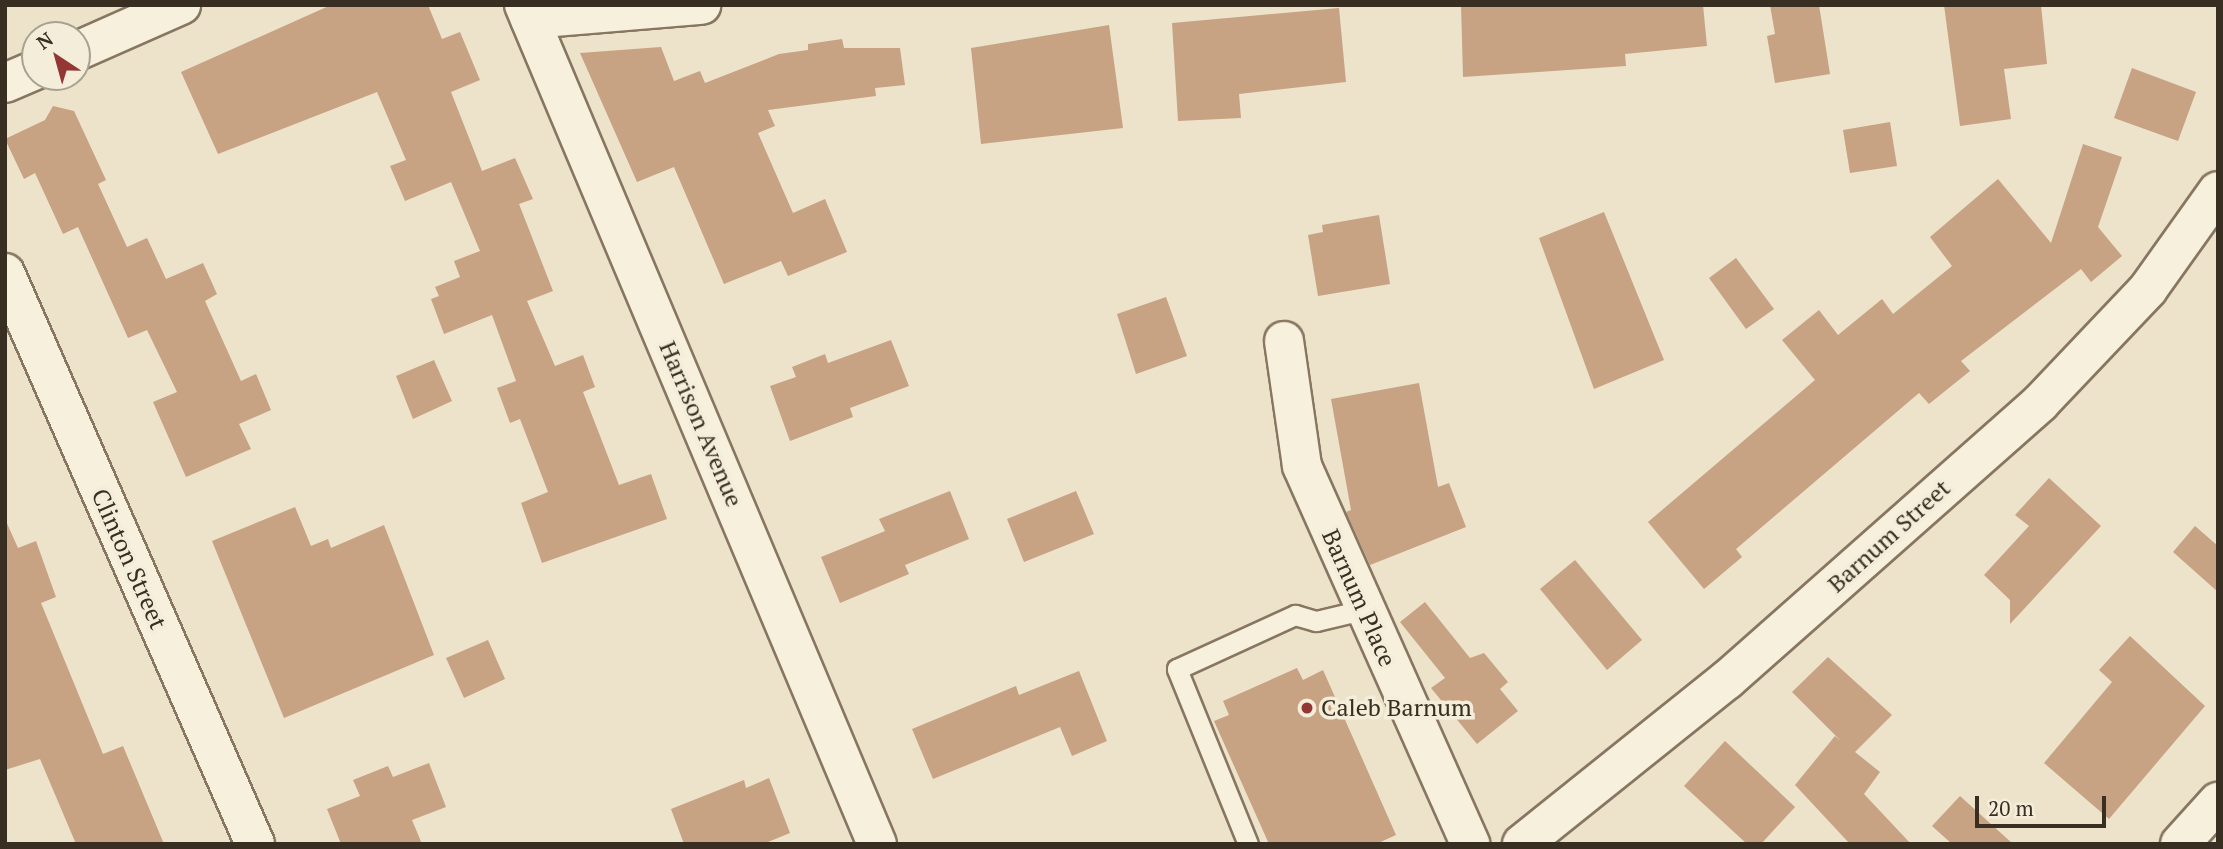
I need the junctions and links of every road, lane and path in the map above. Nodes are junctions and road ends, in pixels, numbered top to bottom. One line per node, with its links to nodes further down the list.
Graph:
1 (181, 5): 4 (street)
2 (701, 5): 3 (street)
3 (527, 12): 11 (street, Harrison Avenue)
4 (91, 45)
5 (2218, 191): 14 (street, Barnum Street)
6 (5, 273): 10 (street, Clinton Street)
7 (1284, 341): 8 (street, Barnum Place)
8 (1363, 610): 12 (lane); 13 (street, Barnum Place)
9 (2218, 802): 15 (street)
10 (255, 844)
11 (877, 844)
12 (1248, 844)
13 (1470, 844)
14 (1522, 844)
15 (2180, 844)

